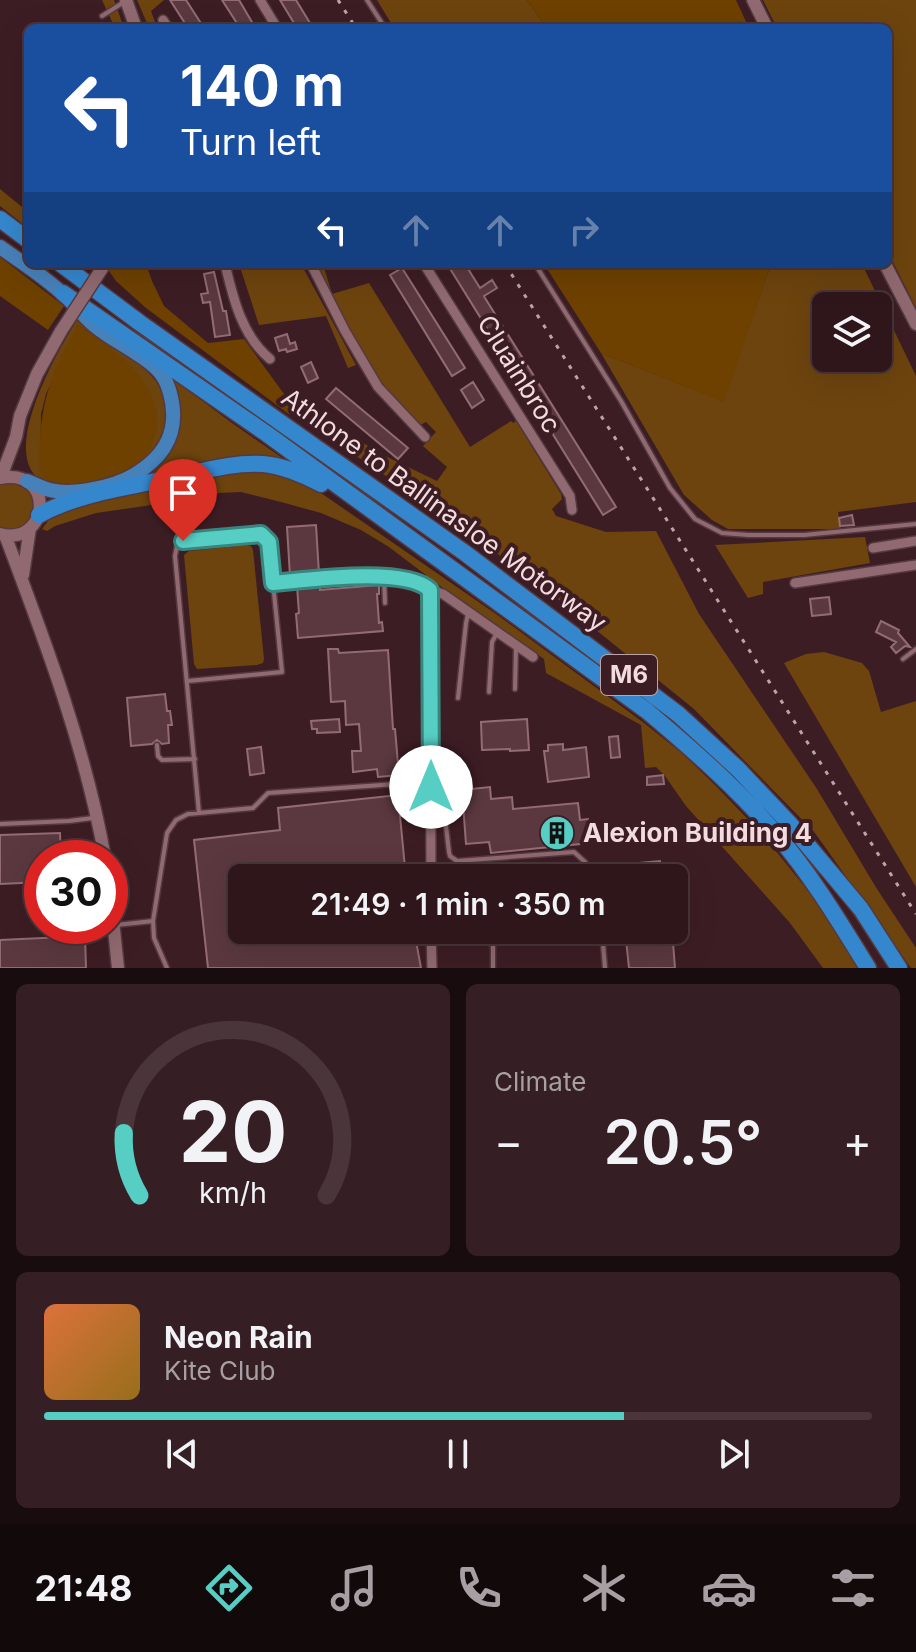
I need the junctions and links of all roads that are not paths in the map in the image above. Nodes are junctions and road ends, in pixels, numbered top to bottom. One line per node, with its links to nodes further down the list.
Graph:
1 (126, 0): 5 (lane); 6 (main road)
2 (260, 0): 7 (street)
3 (367, 0): 8 (lane)
4 (753, 0): 9 (main road)
5 (102, 16)
6 (135, 24)
7 (275, 24)
8 (382, 24)
9 (765, 24)
10 (0, 219): 11 (highway)
11 (24, 237)
12 (0, 247): 13 (highway)
13 (24, 265)
14 (29, 268): 22 (highway)
15 (66, 268): 77 (highway, Athlone to Ballinasloe Motorway / M6)
16 (102, 268): 25 (main road, bridge)
17 (226, 268): 24 (street)
18 (313, 268): 26 (street)
19 (427, 268): 30 (street, Cluainbroc)
20 (538, 268): 32 (lane)
21 (887, 268): 23 (main road)
22 (63, 293): 28 (highway); 29 (highway, Athlone to Ballinasloe Motorway / M6)
23 (916, 324)
24 (270, 359)
25 (16, 437): 27 (main road); 28 (main road)
26 (425, 437)
27 (0, 478): 28 (main road)
28 (25, 479): 31 (main road)
29 (362, 504): 31 (highway); 76 (highway, Athlone to Ballinasloe Motorway / M6)
30 (572, 510)
31 (34, 522): 33 (main road); 39 (main road)
32 (916, 524)
33 (2, 534): 39 (main road)
34 (916, 541): 35 (street)
35 (886, 546): 36 (street); 38 (street)
36 (873, 548)
37 (916, 565): 38 (street)
38 (888, 568): 42 (street)
39 (22, 578): 60 (main road)
40 (384, 578): 41 (lane); 43 (lane); 44 (lane)
41 (273, 583): 51 (lane); 51 (lane)
42 (795, 583)
43 (430, 590): 45 (street); 57 (street)
44 (385, 603)
45 (468, 613): 46 (street); 54 (lane)
46 (497, 633): 47 (street); 53 (lane)
47 (516, 645): 49 (street); 52 (lane)
48 (916, 649): 50 (lane)
49 (533, 657)
50 (903, 659)
51 (188, 681): 56 (lane)
52 (515, 689)
53 (489, 692)
54 (458, 698)
55 (157, 745): 56 (lane)
56 (195, 759): 59 (lane)
57 (431, 763): 59 (lane); 64 (street)
58 (442, 792): 63 (lane)
59 (199, 813): 65 (lane)
60 (97, 817): 61 (lane); 62 (main road)
61 (0, 824)
62 (101, 840)
63 (585, 862)
64 (431, 864)
65 (153, 921): 66 (lane); 72 (lane)
66 (128, 924)
67 (116, 944): 71 (main road)
68 (431, 944): 73 (street)
69 (603, 944): 75 (lane)
70 (493, 945): 74 (lane)
71 (118, 968)
72 (167, 968)
73 (432, 968)
74 (493, 968)
75 (605, 968)
76 (868, 968)
77 (899, 968)

